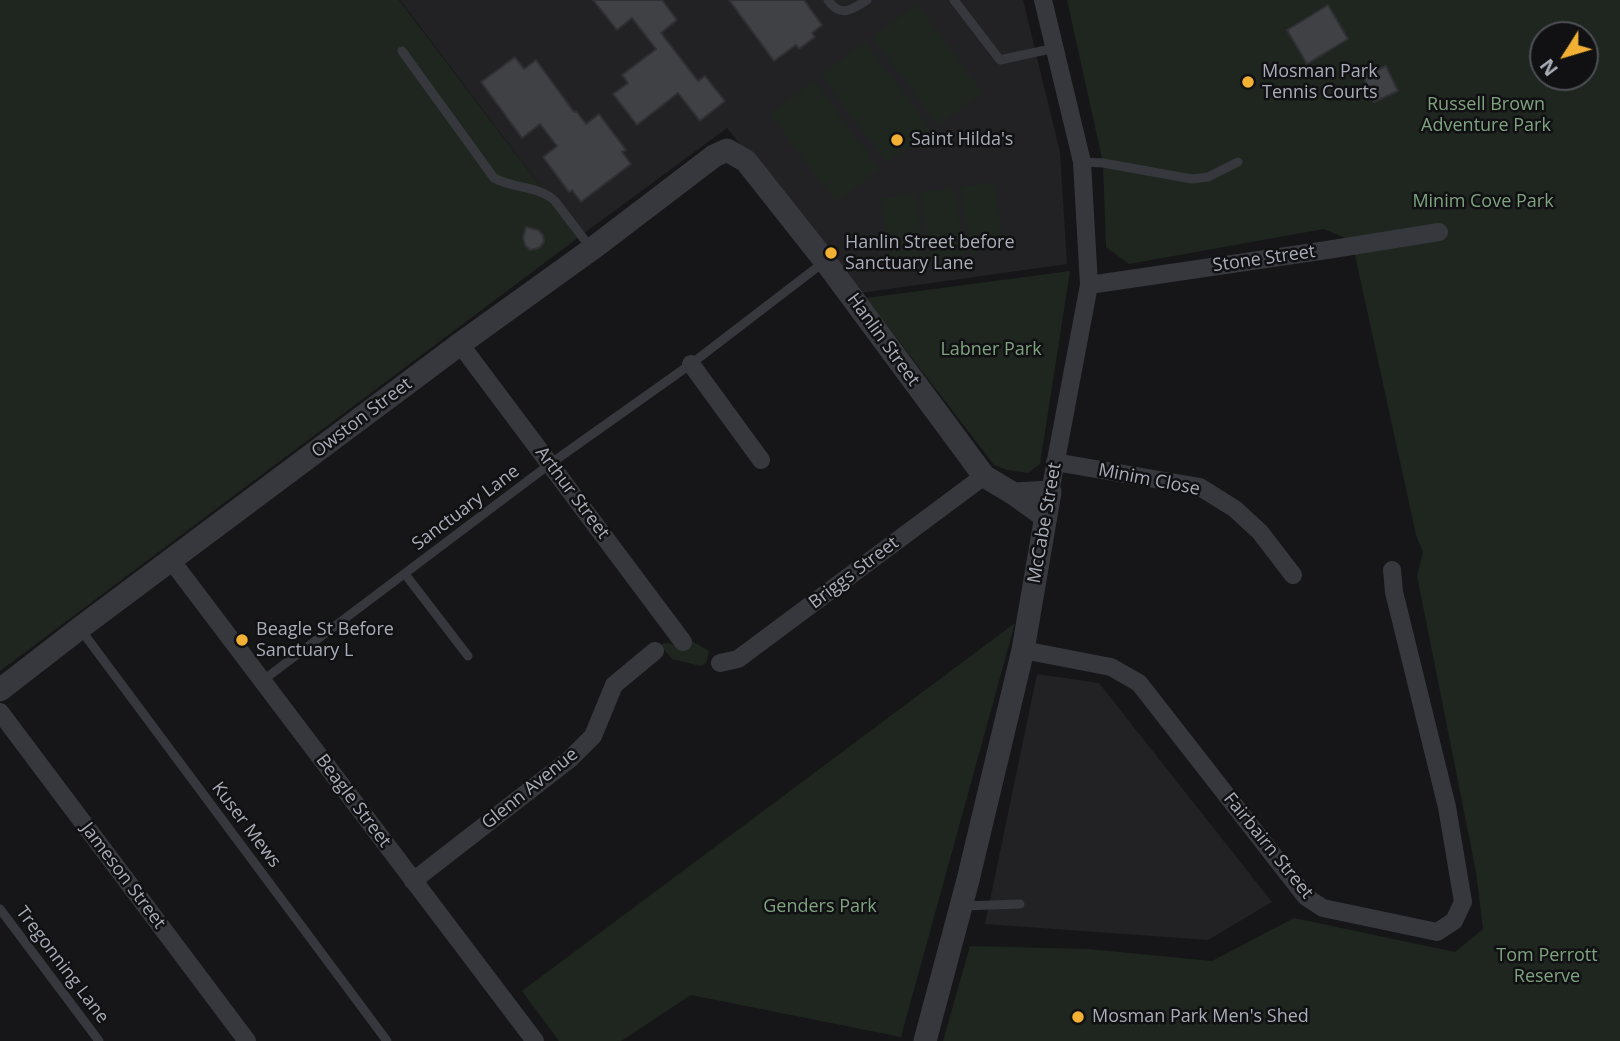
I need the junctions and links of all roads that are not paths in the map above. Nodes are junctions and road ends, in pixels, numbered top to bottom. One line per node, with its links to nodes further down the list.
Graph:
1 (828, 0): 2 (lane)
2 (867, 0)
3 (954, 0): 5 (lane)
4 (1043, 0): 5 (street, McCabe Street)
5 (1055, 48): 8 (street, McCabe Street)
6 (402, 51): 11 (lane)
7 (727, 150): 11 (street, Owston Street); 12 (street, Hanlin Street)
8 (1082, 162): 9 (lane); 13 (street, McCabe Street)
9 (1238, 162)
10 (1439, 232): 13 (street, Stone Street)
11 (592, 249): 14 (street, Owston Street)
12 (825, 261): 15 (lane, Sanctuary Lane); 19 (street, Hanlin Street)
13 (1089, 285): 17 (street, McCabe Street)
14 (460, 344): 18 (street, Arthur Street); 23 (street, Owston Street)
15 (691, 364): 16 (street); 18 (lane, Sanctuary Lane)
16 (761, 460)
17 (1055, 462): 20 (street, McCabe Street); 26 (street, Minim Close)
18 (551, 464): 25 (lane, Sanctuary Lane); 28 (street, Arthur Street)
19 (984, 477): 21 (street, Hanlin Street); 32 (street, Briggs Street)
20 (1050, 492): 21 (street); 22 (street, McCabe Street)
21 (1014, 494): 22 (street, Hanlin Street)
22 (1046, 517): 29 (street, McCabe Street)
23 (171, 561): 27 (street, Owston Street); 33 (street, Beagle Street)
24 (1392, 570): 29 (street, Fairbairn Street)
25 (405, 574): 31 (lane); 33 (lane, Sanctuary Lane)
26 (1293, 575)
27 (80, 628): 34 (street, Owston Street); 42 (lane, Kuser Mews)
28 (683, 642)
29 (1023, 650): 38 (street, McCabe Street)
30 (655, 651): 36 (street, Glenn Avenue)
31 (468, 656)
32 (720, 663)
33 (262, 681): 36 (street, Beagle Street)
34 (0, 690)
35 (0, 712): 41 (street, Jameson Street)
36 (413, 880): 43 (street, Beagle Street)
37 (1020, 904): 38 (lane)
38 (961, 906): 44 (street, McCabe Street)
39 (0, 909): 40 (lane, Tregonning Lane)
40 (99, 1041)
41 (247, 1041)
42 (387, 1041)
43 (535, 1041)
44 (925, 1041)

